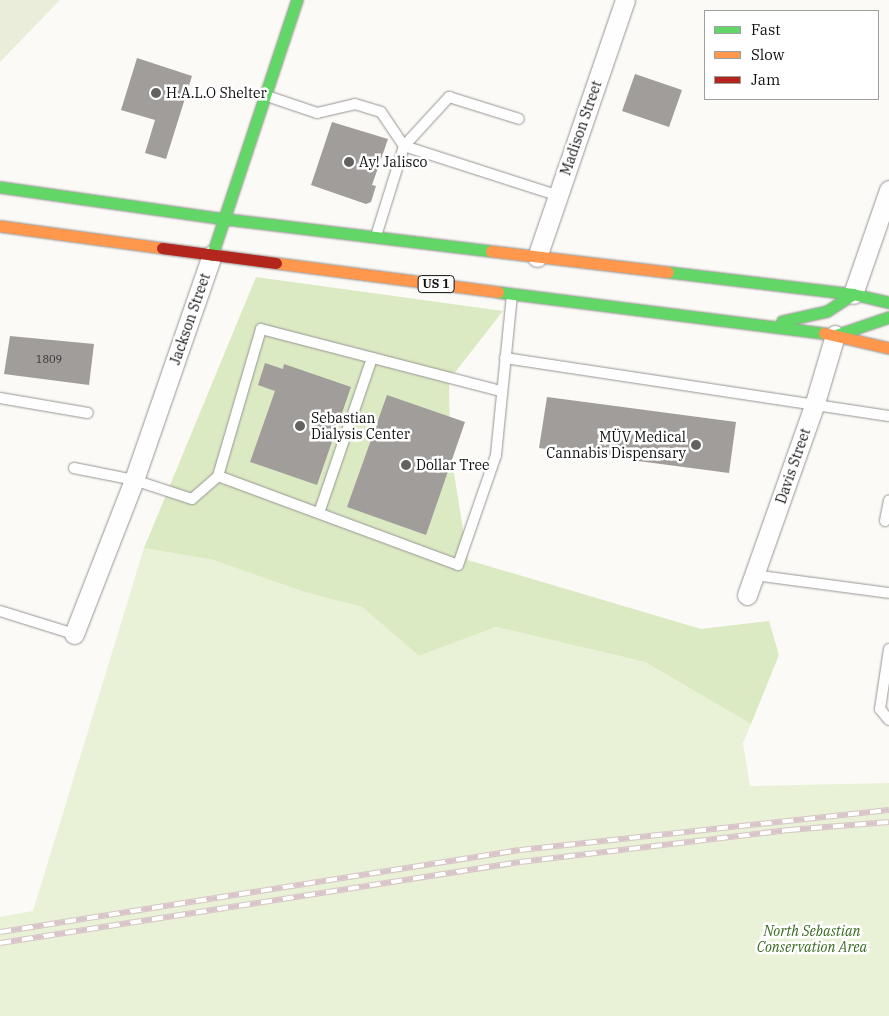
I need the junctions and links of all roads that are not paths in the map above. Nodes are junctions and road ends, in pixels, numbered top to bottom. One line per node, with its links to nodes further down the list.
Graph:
1 (297, 0): 3 (main road, Jackson Street)
2 (625, 0): 8 (street, Madison Street)
3 (266, 96): 5 (lane); 9 (main road, Jackson Street)
4 (519, 119): 5 (lane)
5 (404, 146): 8 (lane); 11 (lane)
6 (0, 187): 9 (main road)
7 (889, 190): 15 (street)
8 (559, 196): 13 (street, Madison Street)
9 (226, 219): 11 (main road); 12 (main road, Jackson Street)
10 (0, 226): 12 (main road, US 1)
11 (375, 237): 13 (main road)
12 (212, 255): 14 (main road, US 1); 30 (street, Jackson Street)
13 (537, 257): 15 (main road)
14 (512, 294): 18 (main road, US 1); 22 (lane)
15 (853, 294): 16 (main road); 18 (main road)
16 (889, 302)
17 (889, 317): 19 (main road)
18 (768, 324): 19 (main road, US 1)
19 (835, 335): 20 (main road, US 1); 25 (street, Davis Street)
20 (889, 348)
21 (372, 358): 23 (lane); 29 (lane); 32 (lane)
22 (506, 358): 23 (lane); 25 (lane)
23 (501, 391): 32 (lane)
24 (0, 398): 26 (lane)
25 (814, 406): 27 (lane); 34 (street, Davis Street)
26 (88, 413)
27 (889, 416)
28 (74, 468): 30 (lane)
29 (218, 476): 30 (lane); 32 (lane)
30 (134, 480): 38 (street, Jackson Street)
31 (889, 500): 33 (lane)
32 (319, 513)
33 (886, 521)
34 (754, 575): 35 (lane); 36 (street, Davis Street)
35 (889, 592)
36 (747, 595)
37 (0, 611): 38 (lane)
38 (74, 634)
39 (889, 649): 40 (lane)
40 (889, 720)

